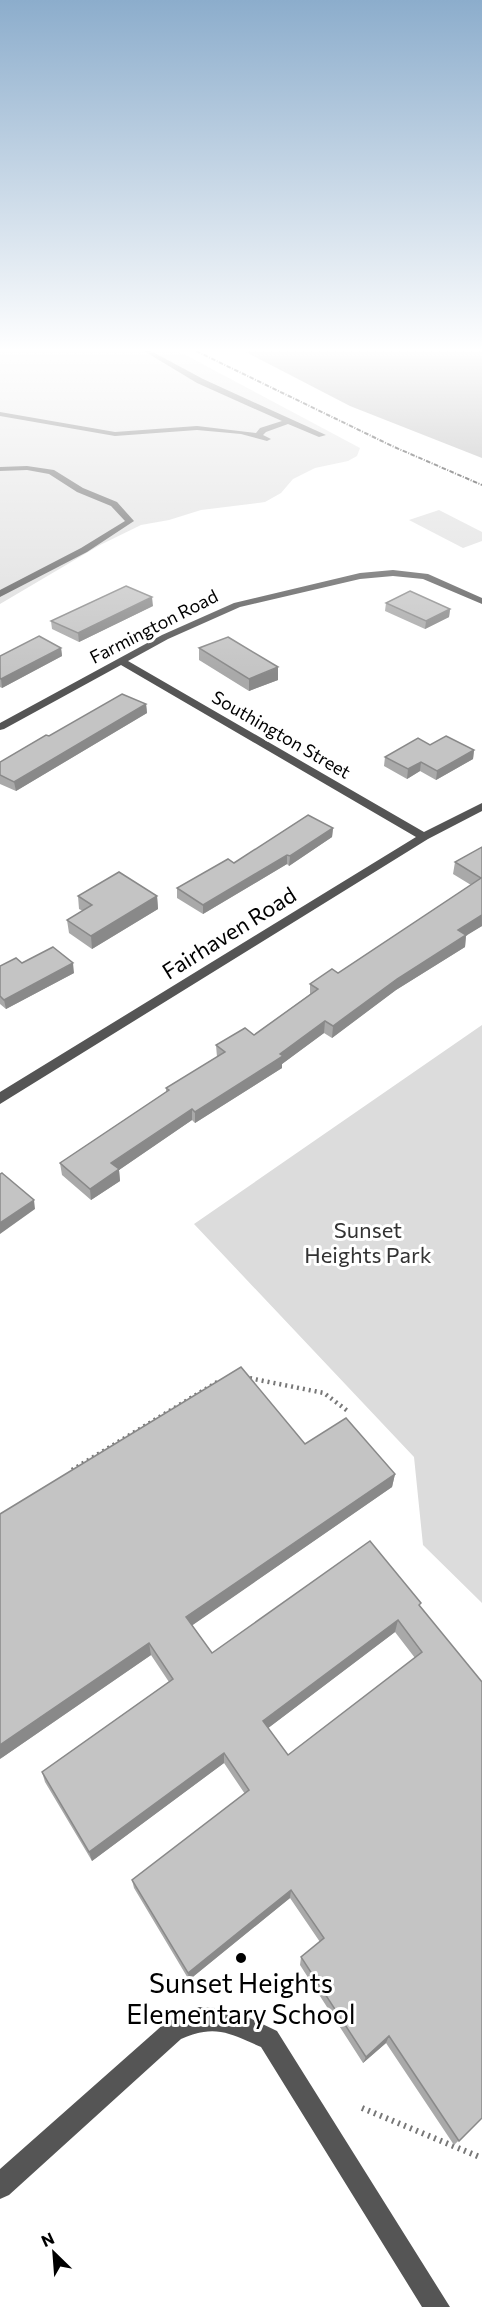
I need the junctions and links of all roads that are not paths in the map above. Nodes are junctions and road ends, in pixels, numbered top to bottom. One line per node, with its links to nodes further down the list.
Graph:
1 (0, 470): 2 (street)
2 (0, 594)
3 (482, 601): 4 (street, Farmington Road)
4 (122, 661): 5 (street, Farmington Road); 7 (street, Southington Street)
5 (0, 727)
6 (482, 806): 7 (street, Fairhaven Road)
7 (424, 837): 8 (street, Fairhaven Road)
8 (0, 1099)
9 (0, 2186): 10 (street)
10 (437, 2307)

